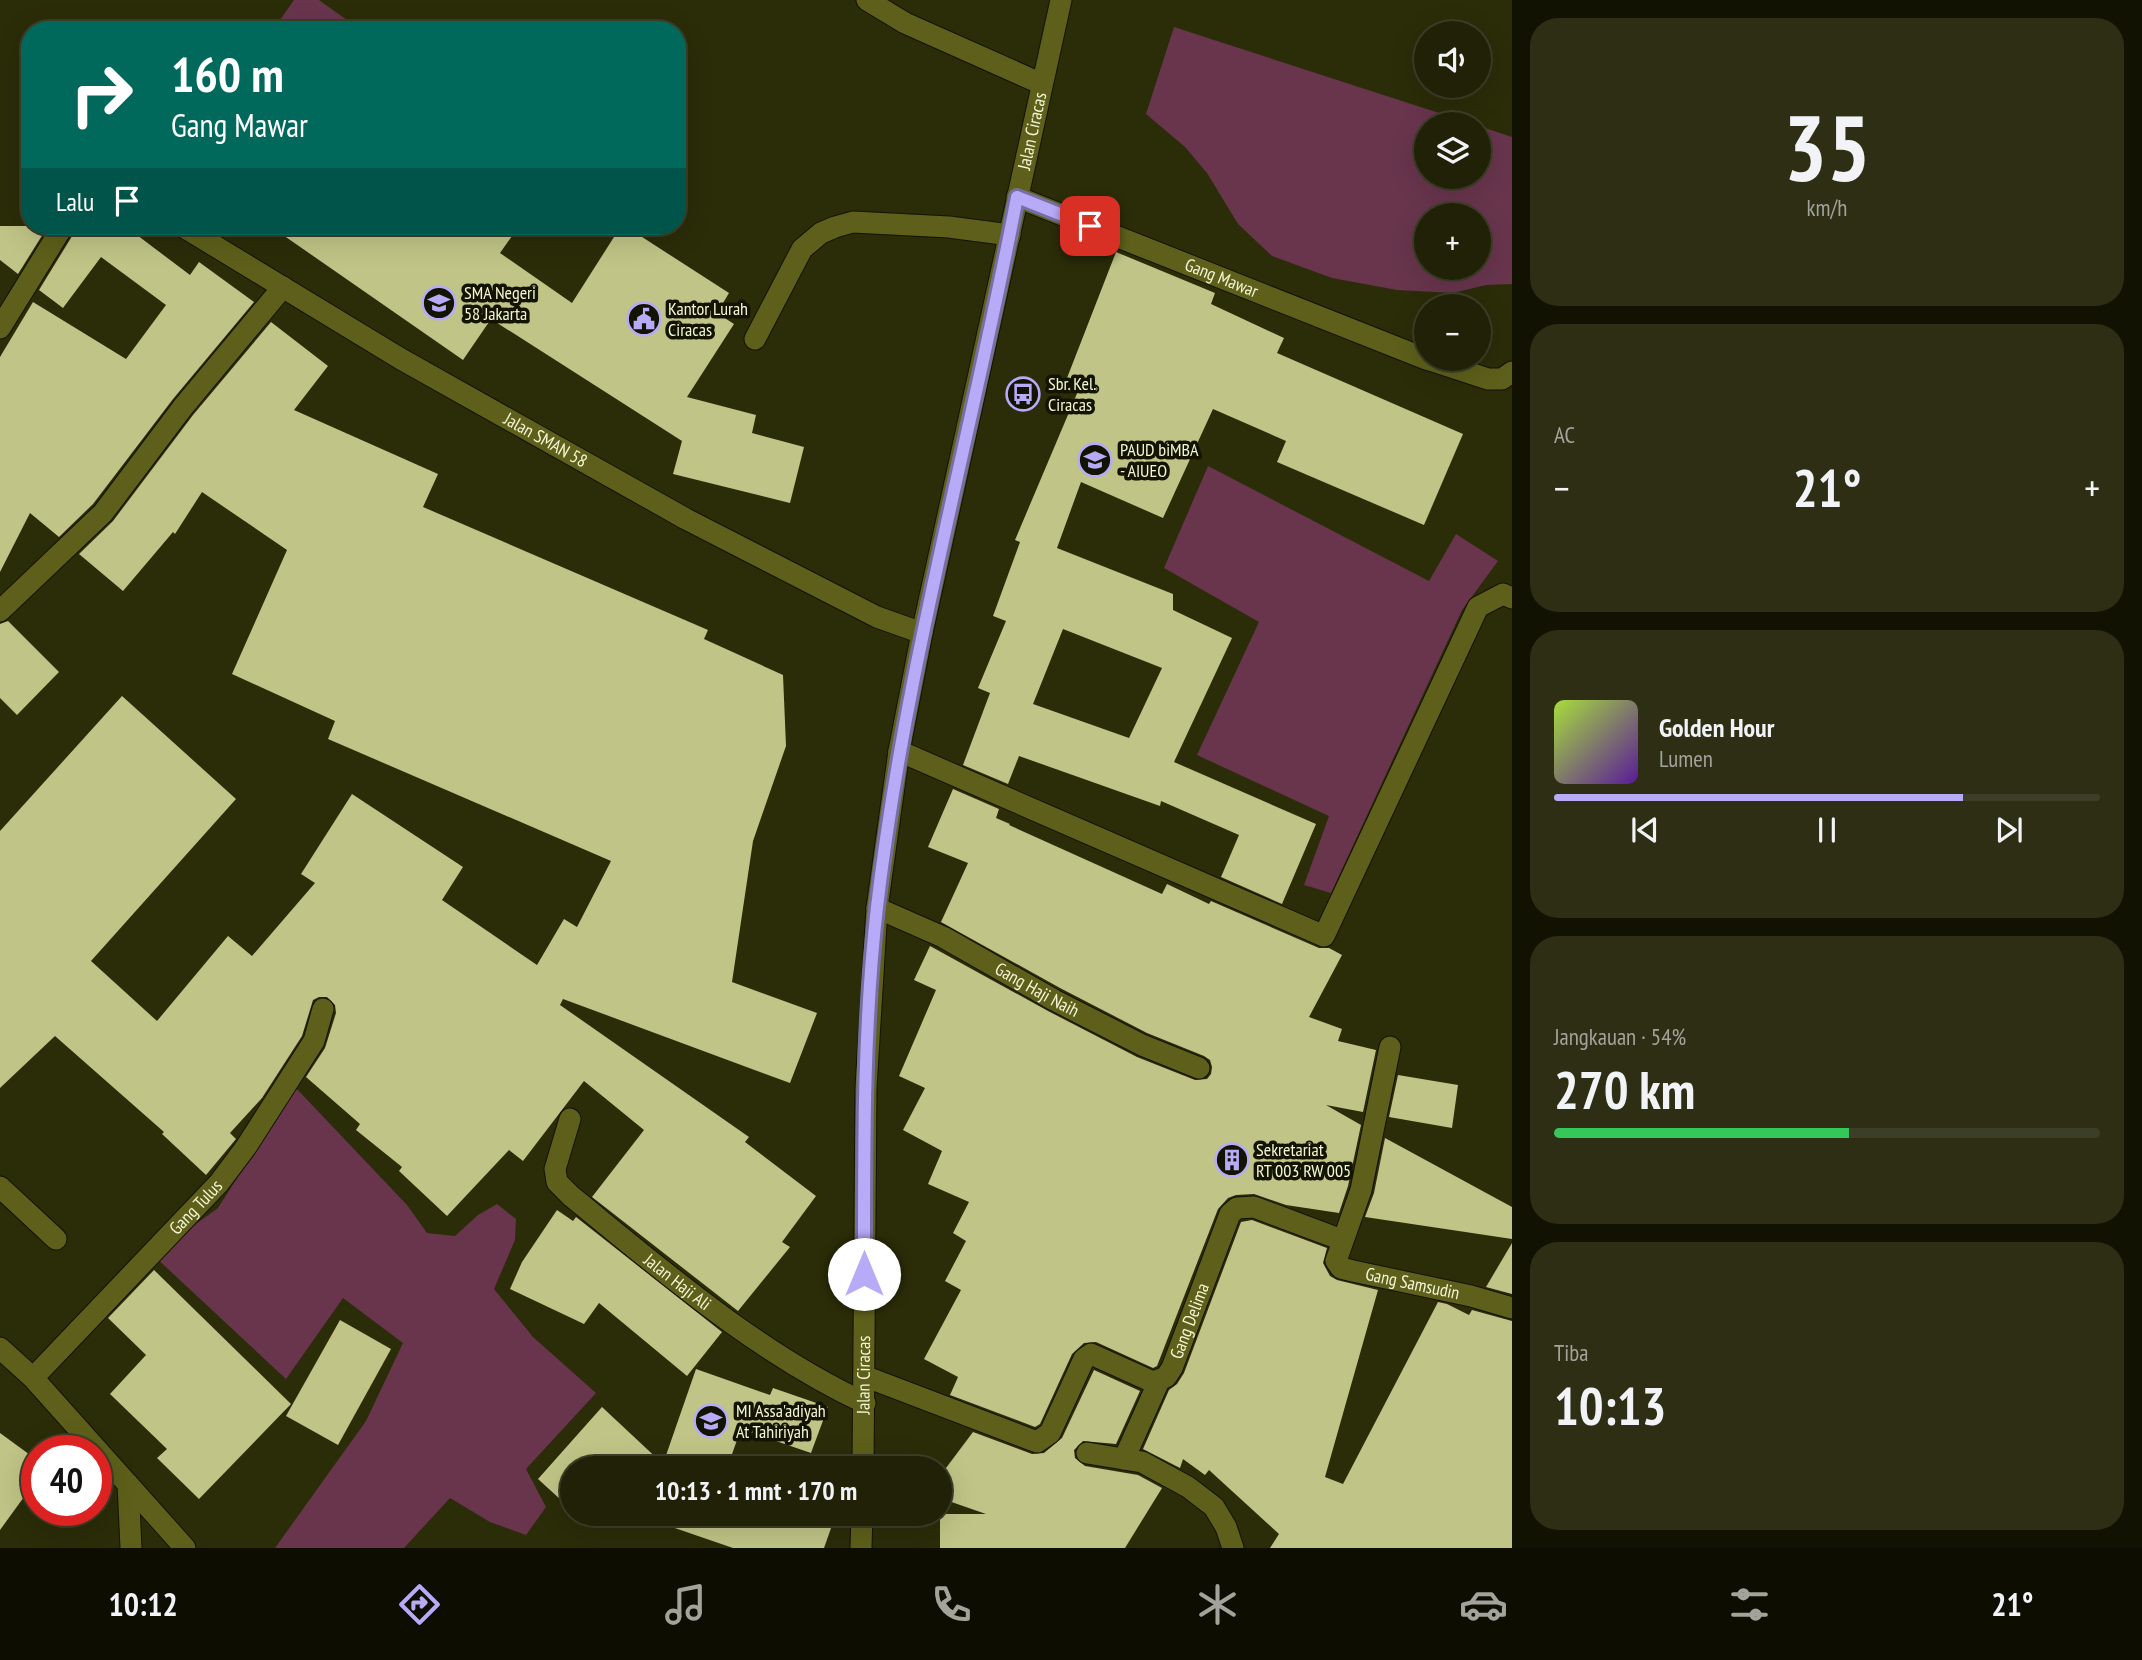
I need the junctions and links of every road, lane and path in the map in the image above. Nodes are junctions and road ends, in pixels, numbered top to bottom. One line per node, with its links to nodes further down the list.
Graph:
1 (867, 0): 3 (street)
2 (1060, 0): 3 (street, Jalan Ciracas)
3 (1042, 84): 4 (street, Jalan Ciracas)
4 (1017, 197): 7 (street, Jalan Ciracas); 11 (street, Gang Mawar)
5 (57, 235): 9 (street)
6 (197, 235): 8 (street, Jalan SMAN 58)
7 (1010, 235): 10 (street); 16 (street, Jalan Ciracas)
8 (284, 287): 15 (street); 16 (street, Jalan SMAN 58)
9 (0, 328)
10 (755, 339)
11 (1414, 354)
12 (1464, 371): 13 (street, Gang Mawar)
13 (1512, 372)
14 (1512, 598): 17 (street)
15 (0, 611)
16 (922, 633): 17 (street, Jalan Ciracas)
17 (899, 751): 18 (street, Jalan Ciracas)
18 (877, 908): 21 (street, Gang Haji Naih); 28 (street, Jalan Ciracas)
19 (323, 1009): 29 (street, Gang Tulus)
20 (1390, 1047): 25 (street)
21 (1199, 1068)
22 (570, 1119): 31 (street, Jalan Haji Ali)
23 (0, 1187): 24 (street)
24 (55, 1240)
25 (1342, 1240): 26 (street, Gang Samsudin); 30 (street, Gang Delima)
26 (1512, 1308)
27 (0, 1348): 29 (street)
28 (864, 1376): 30 (street); 31 (street, Jalan Ciracas)
29 (33, 1378): 35 (street)
30 (1159, 1381): 34 (street)
31 (865, 1403): 33 (street, Jalan Ciracas)
32 (1087, 1453): 34 (street)
33 (863, 1456)
34 (1125, 1459): 40 (street)
35 (128, 1484): 37 (street); 38 (street)
36 (862, 1526): 39 (street)
37 (131, 1548)
38 (185, 1548)
39 (861, 1548)
40 (1233, 1548)

